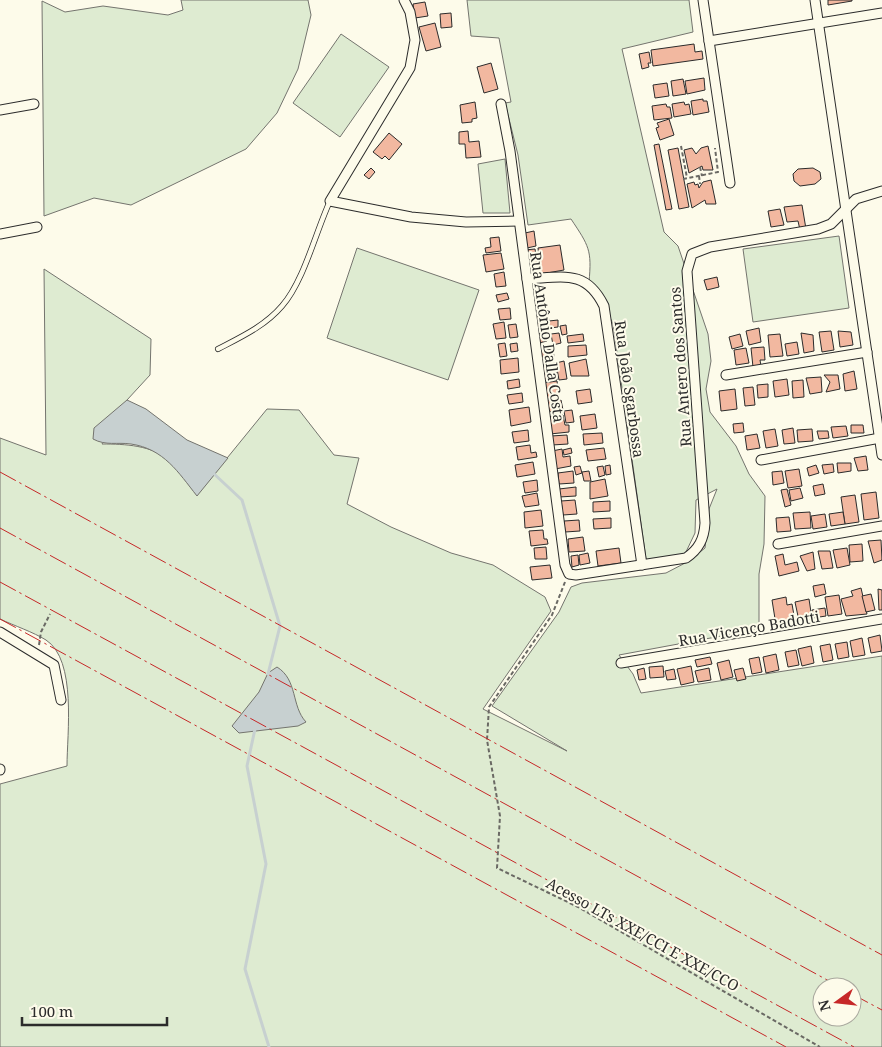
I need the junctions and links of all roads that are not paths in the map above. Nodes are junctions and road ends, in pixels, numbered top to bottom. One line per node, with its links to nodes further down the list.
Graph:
1 (404, 0): 12 (street)
2 (703, 0): 6 (street)
3 (815, 0): 5 (street)
4 (882, 12): 5 (street)
5 (819, 23): 6 (street); 13 (street)
6 (709, 41): 10 (street)
7 (34, 104): 9 (street)
8 (501, 104): 14 (street, Rua Antônio Dalla Costa)
9 (0, 110)
10 (730, 183)
11 (882, 191): 13 (street, Rua Antero dos Santos)
12 (330, 200): 14 (street); 18 (lane)
13 (846, 207): 19 (street); 26 (street, Rua Antero dos Santos)
14 (518, 221): 17 (street, Rua Antônio Dalla Costa)
15 (38, 226): 16 (street)
16 (0, 234)
17 (527, 280): 26 (street, Rua João Sgarbossa); 27 (street, Rua Antônio Dalla Costa)
18 (218, 349)
19 (867, 352): 20 (street); 21 (street)
20 (726, 375)
21 (880, 438): 22 (street); 23 (street)
22 (882, 455)
23 (761, 460)
24 (882, 526): 25 (street)
25 (778, 544)
26 (642, 565): 27 (street, Rua Antero dos Santos)
27 (569, 574)
28 (882, 619): 30 (street, Rua Vicenço Badotti)
29 (0, 632): 31 (street)
30 (621, 663)
31 (61, 700)

